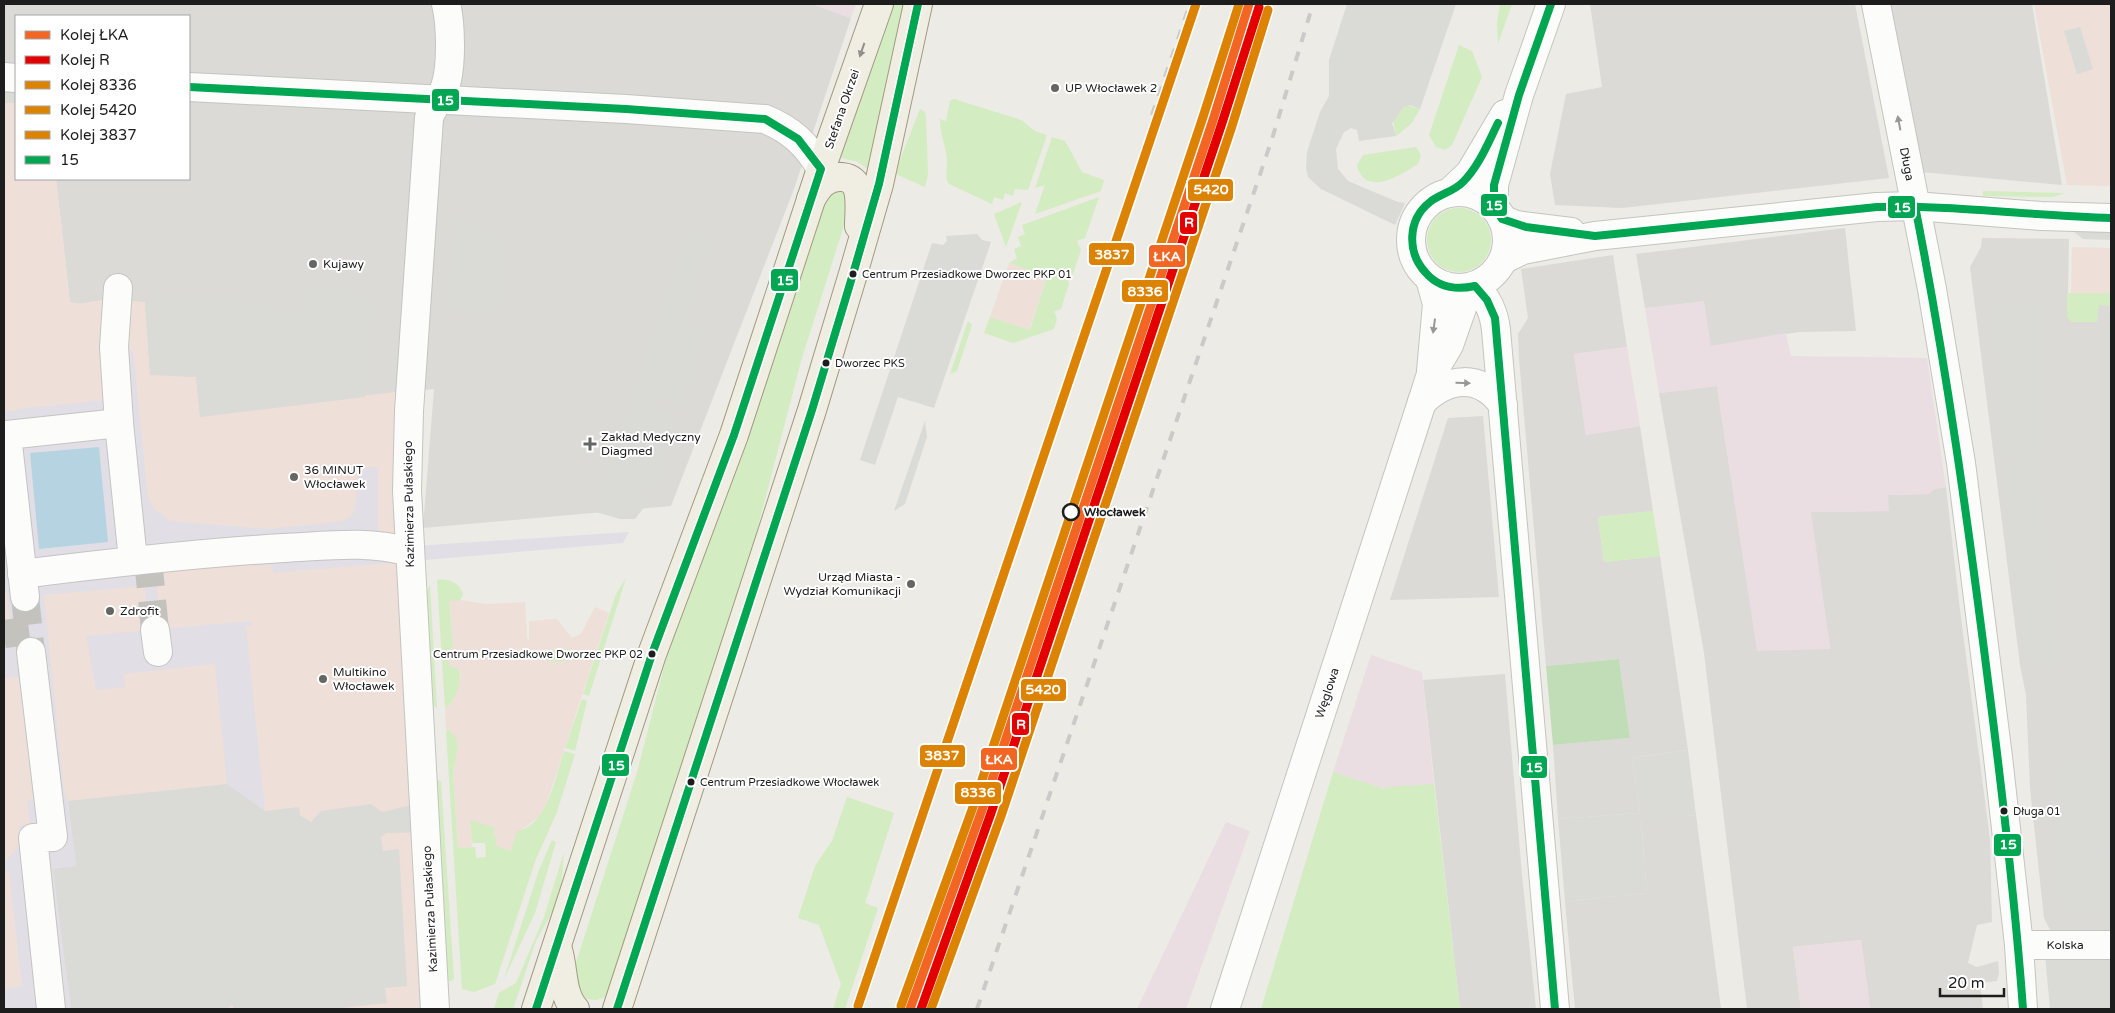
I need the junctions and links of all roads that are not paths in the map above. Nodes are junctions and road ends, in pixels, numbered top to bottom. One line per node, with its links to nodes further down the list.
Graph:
1 (446, 4): 8 (street, Kazimierza Pułaskiego)
2 (879, 4): 9 (main road, Stefana Okrzei, one-way to 9)
3 (918, 4): 16 (main road)
4 (1551, 4): 7 (street)
5 (1876, 4): 12 (street, Długa, one-way to 5)
6 (190, 87): 8 (street)
7 (1519, 95): 10 (street); 13 (street)
8 (437, 99): 9 (street); 24 (street, Kazimierza Pułaskiego)
9 (820, 169): 11 (main road, Stefana Okrzei)
10 (1449, 194): 13 (street); 18 (street)
11 (810, 199): 16 (main road); 29 (main road, Stefana Okrzei)
12 (1915, 206): 14 (street); 15 (street); 27 (street, Długa)
13 (1498, 213): 15 (street); 17 (street)
14 (2111, 218)
15 (1595, 236): 17 (street)
16 (859, 252): 34 (main road)
17 (1504, 259): 19 (street)
18 (1430, 278): 19 (street); 21 (street, Węglowa, one-way to 21)
19 (1472, 287): 21 (street, Węglowa); 22 (street)
20 (118, 288): 23 (street)
21 (1426, 390): 22 (street, one-way to 22); 35 (street, Węglowa)
22 (1503, 405): 36 (street)
23 (119, 423): 25 (street); 25 (street)
24 (409, 552): 25 (street); 32 (street, Kazimierza Pułaskiego)
25 (133, 560)
26 (31, 652): 31 (street)
27 (2019, 945): 28 (street, Kolska); 37 (street, Długa)
28 (2111, 945)
29 (557, 949): 30 (main road, Stefana Okrzei); 33 (main road)
30 (536, 1008)
31 (51, 1009)
32 (436, 1009)
33 (574, 1009)
34 (617, 1009)
35 (1225, 1009)
36 (1555, 1009)
37 (2023, 1009)

